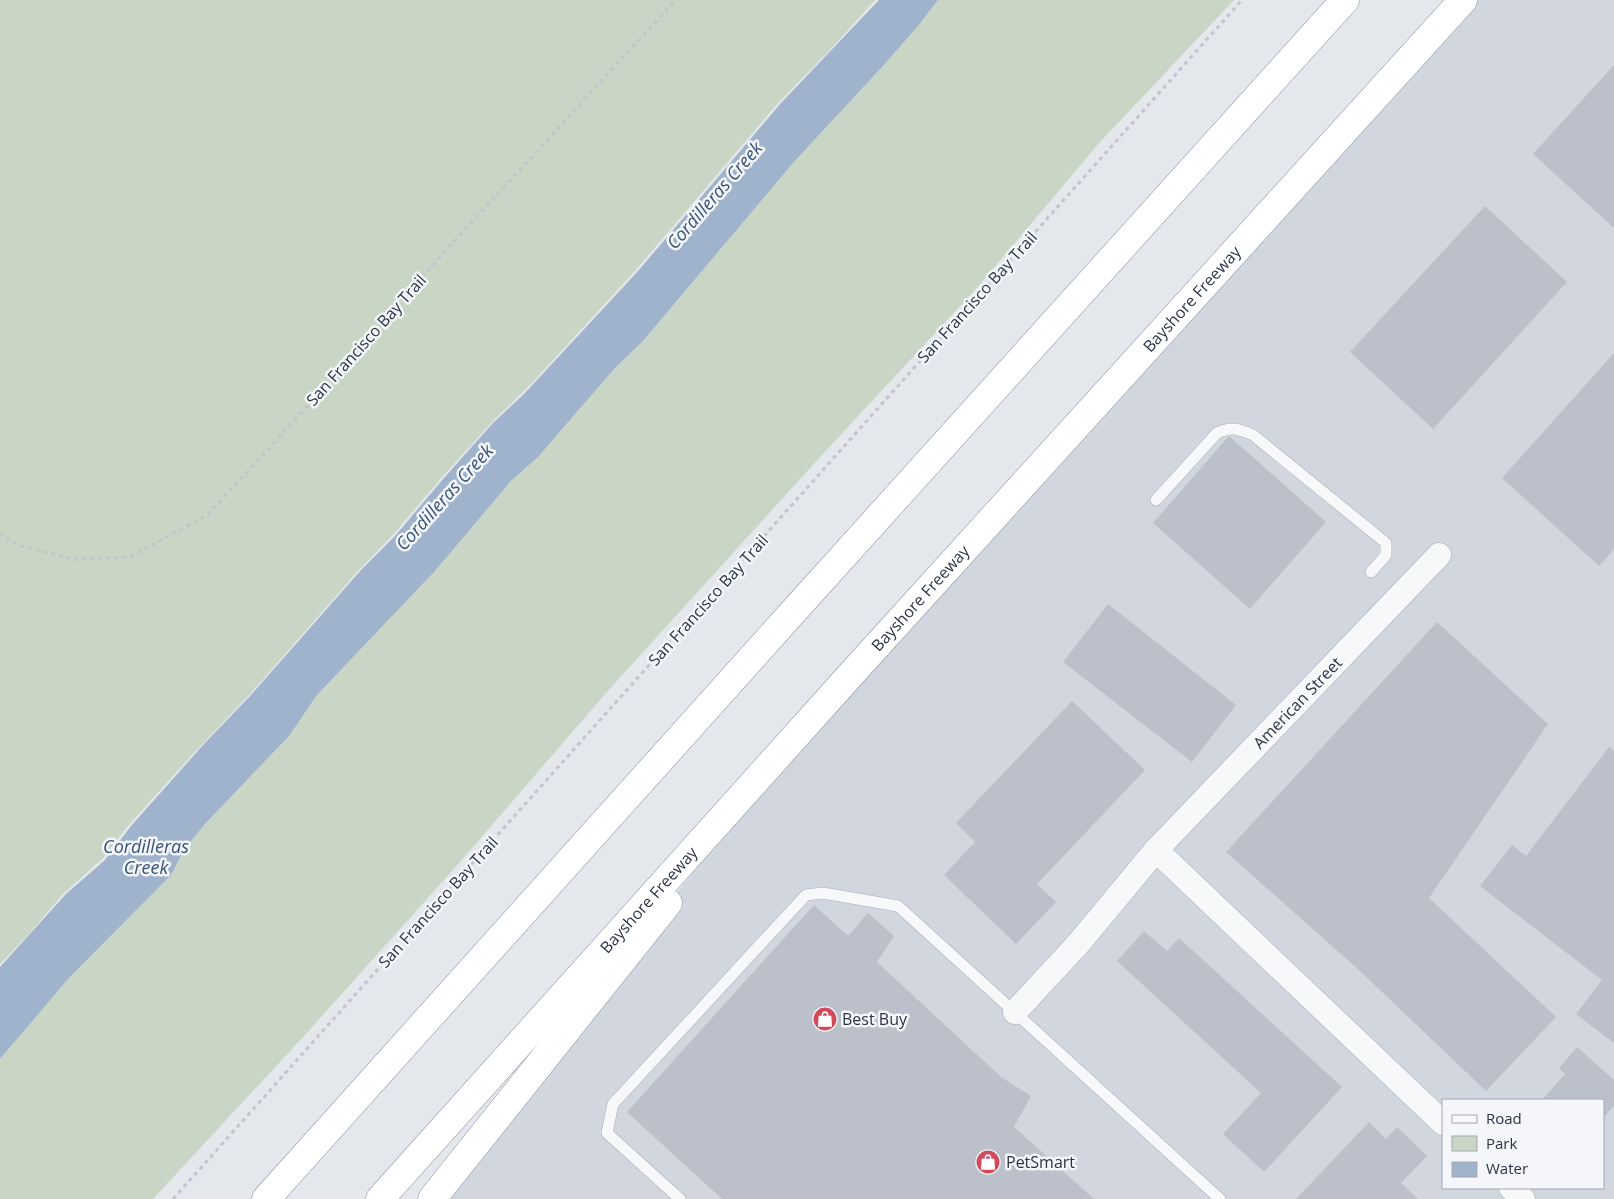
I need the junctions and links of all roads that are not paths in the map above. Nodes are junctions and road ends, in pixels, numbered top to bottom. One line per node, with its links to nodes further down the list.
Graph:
1 (1345, 0): 11 (highway)
2 (1463, 0): 6 (highway, Bayshore Freeway)
3 (1156, 500): 5 (lane)
4 (1439, 554): 7 (street, American Street)
5 (1371, 572)
6 (854, 671): 12 (highway, Bayshore Freeway); 13 (highway)
7 (1156, 850): 8 (street, American Street); 9 (street)
8 (1015, 1012): 14 (lane); 15 (lane)
9 (1442, 1122)
10 (1512, 1189): 16 (street)
11 (266, 1199)
12 (380, 1199)
13 (432, 1199)
14 (680, 1199)
15 (1220, 1199)
16 (1523, 1199)

